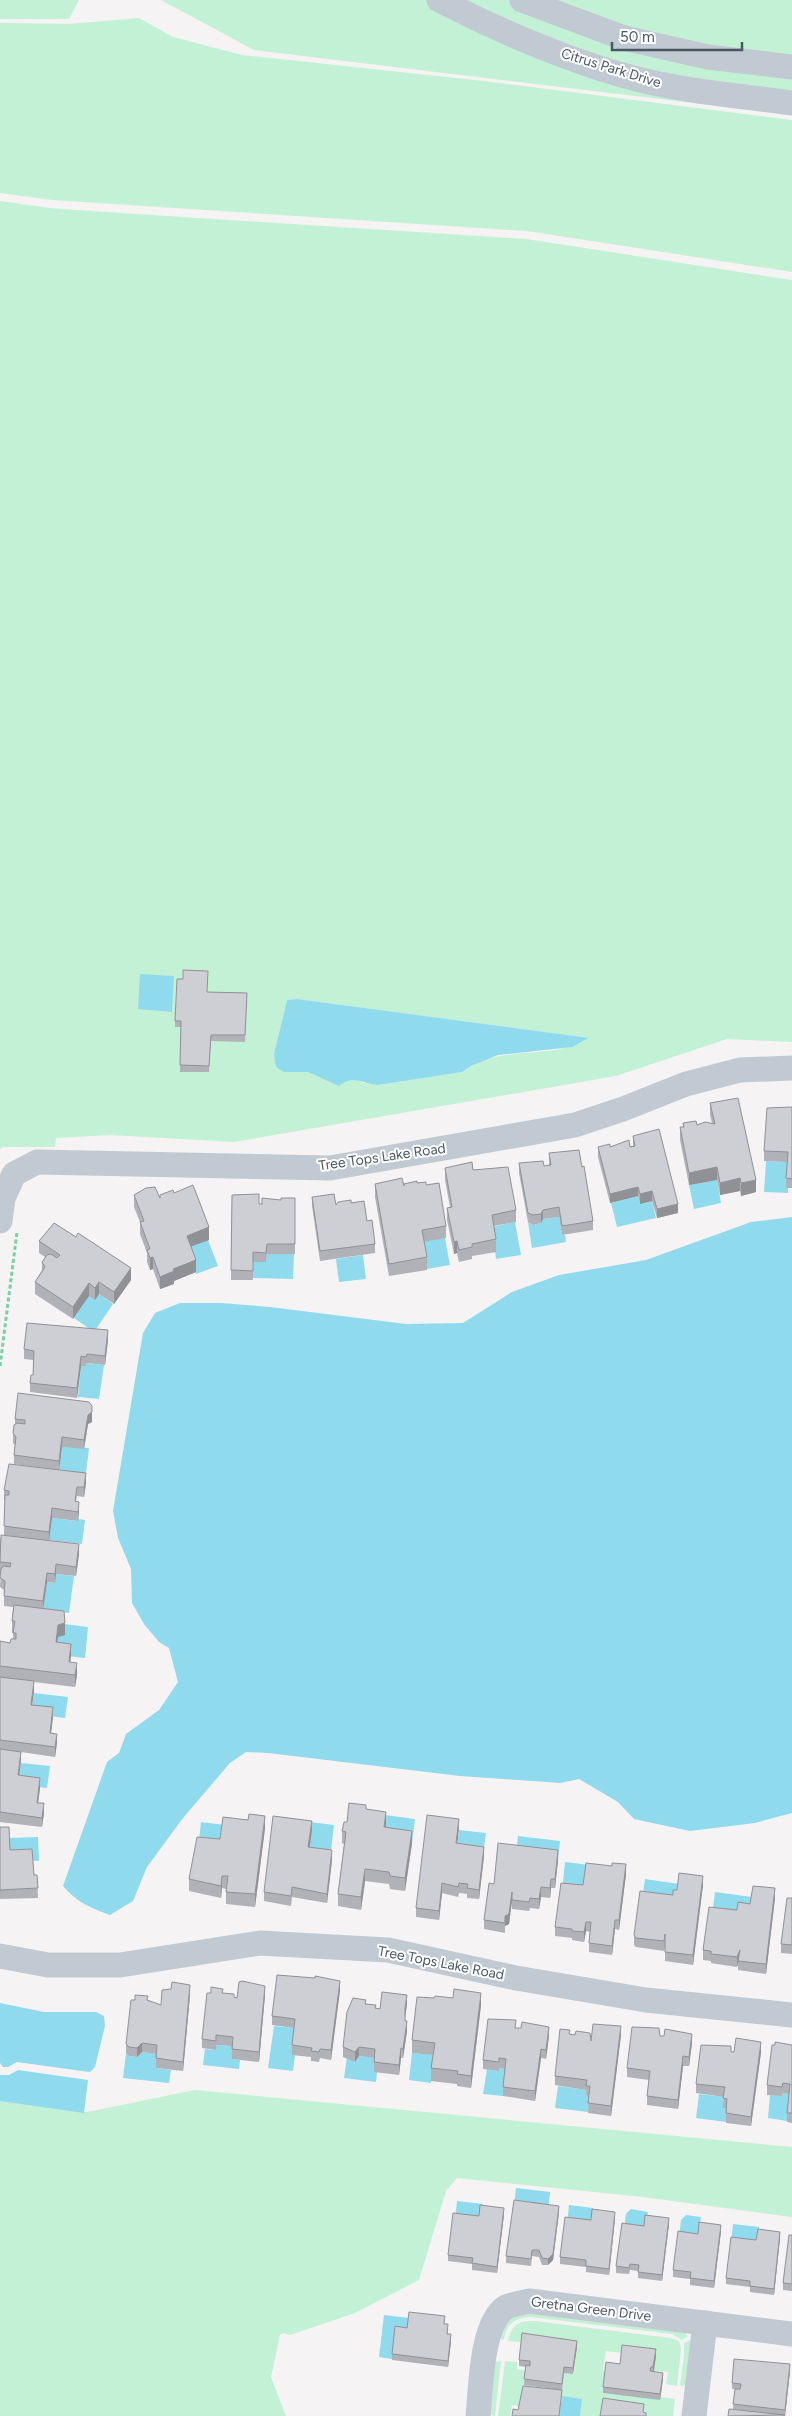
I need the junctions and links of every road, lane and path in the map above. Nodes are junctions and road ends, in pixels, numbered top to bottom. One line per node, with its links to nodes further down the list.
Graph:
1 (439, 0): 4 (street, Citrus Park Drive)
2 (522, 0): 3 (street)
3 (792, 67)
4 (792, 103)
5 (792, 1068): 6 (street, Tree Tops Lake Road)
6 (0, 1221)
7 (0, 1956): 8 (street, Tree Tops Lake Road)
8 (792, 2015)
9 (705, 2323): 10 (street, Gretna Green Drive); 11 (street, Gretna Green Drive); 12 (street)
10 (792, 2334)
11 (478, 2416)
12 (694, 2416)

